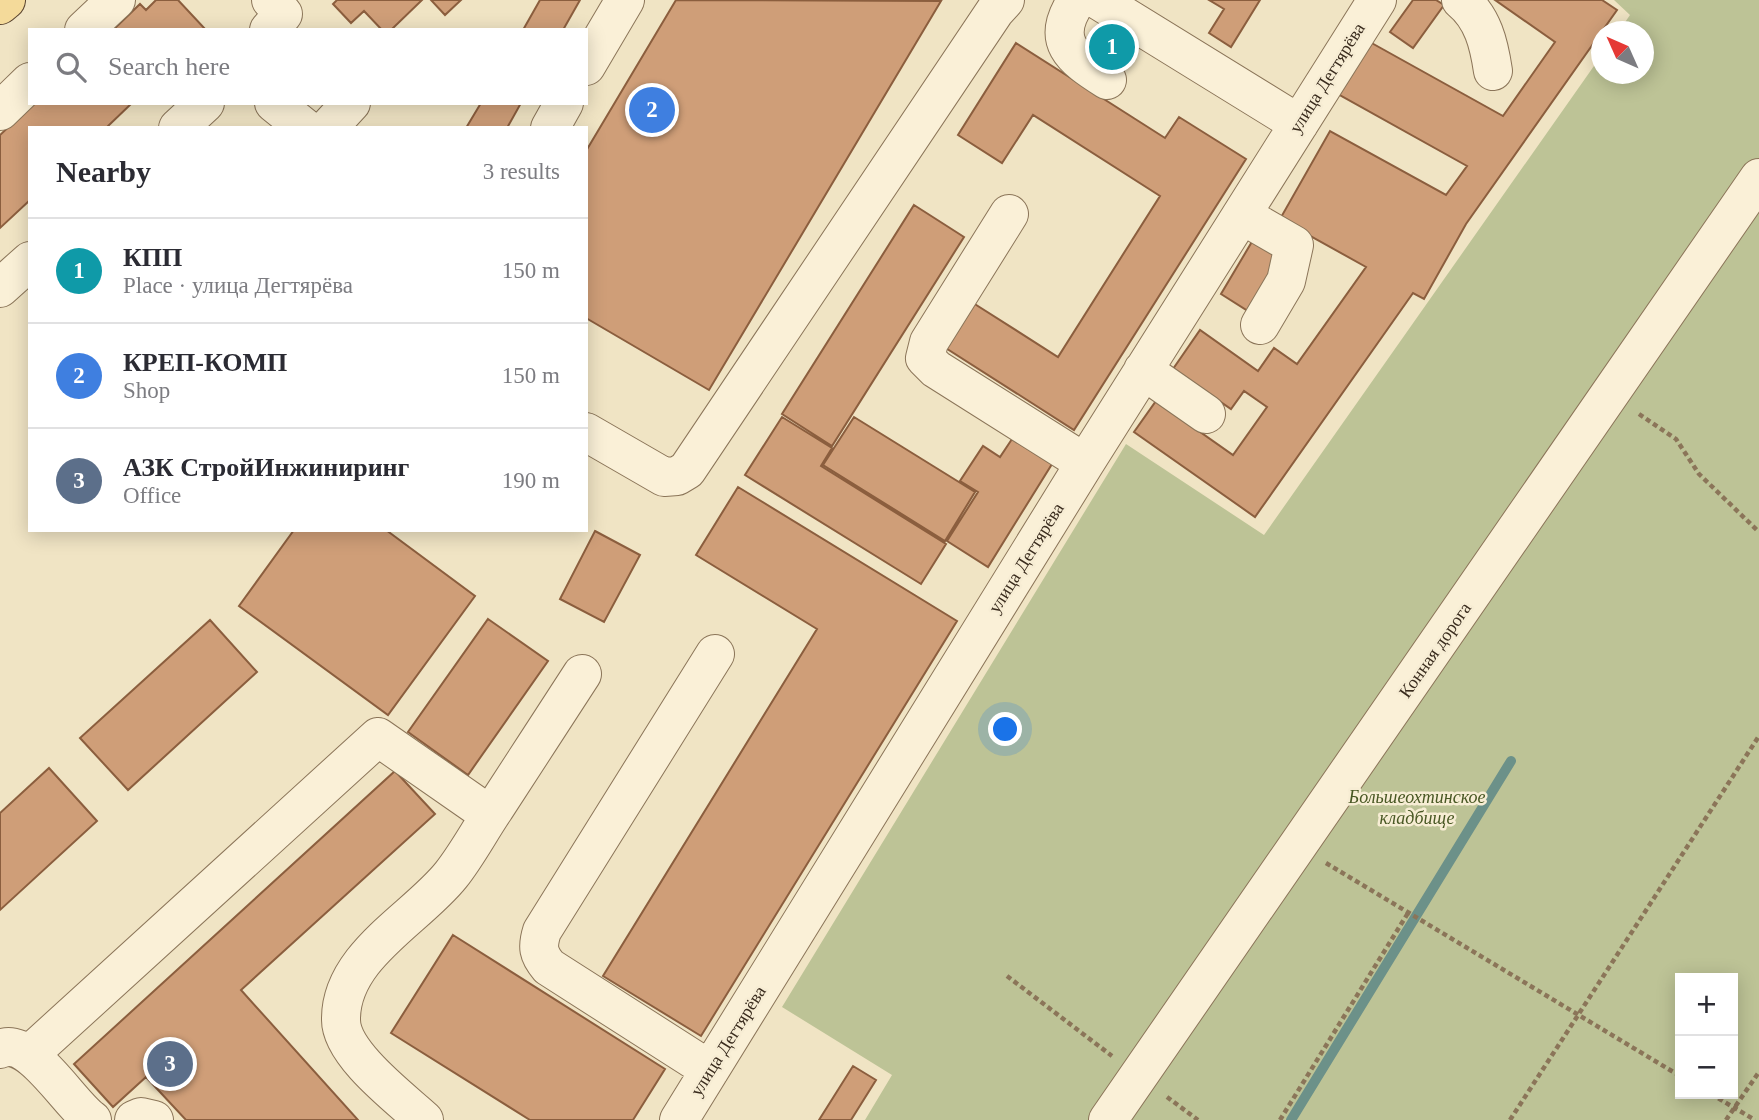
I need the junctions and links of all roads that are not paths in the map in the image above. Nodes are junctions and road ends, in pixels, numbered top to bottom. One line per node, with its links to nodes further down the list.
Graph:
1 (6, 0): 9 (main road)
2 (116, 0): 10 (street)
3 (625, 0): 11 (street)
4 (1077, 0): 13 (street)
5 (1098, 0): 20 (street)
6 (1377, 0): 20 (street, улица Дегтярёва)
7 (1461, 0): 12 (street)
8 (993, 4): 33 (street)
9 (0, 5)
10 (86, 28)
11 (588, 63)
12 (1493, 71)
13 (1107, 80)
14 (28, 84): 19 (street)
15 (203, 105): 21 (street)
16 (276, 105): 22 (street)
17 (349, 105): 23 (street)
18 (563, 105): 24 (street)
19 (0, 111)
20 (1299, 124): 27 (street, улица Дегтярёва)
21 (179, 126)
22 (303, 126)
23 (330, 126)
24 (551, 126)
25 (1759, 178): 45 (street, Конная дорога)
26 (1009, 214): 34 (street)
27 (1242, 215): 30 (street); 31 (street, улица Дегтярёва)
28 (28, 263): 29 (street)
29 (0, 288)
30 (1260, 325)
31 (1143, 370): 32 (street); 34 (street, улица Дегтярёва)
32 (1206, 414)
33 (588, 433)
34 (1085, 463): 39 (street, улица Дегтярёва)
35 (715, 654): 39 (street)
36 (582, 674): 37 (street)
37 (490, 815): 38 (street); 43 (street)
38 (15, 1051): 40 (street)
39 (710, 1070): 44 (street, улица Дегтярёва)
40 (92, 1120)
41 (134, 1120): 42 (street)
42 (154, 1120)
43 (424, 1120)
44 (679, 1120)
45 (1108, 1120)

